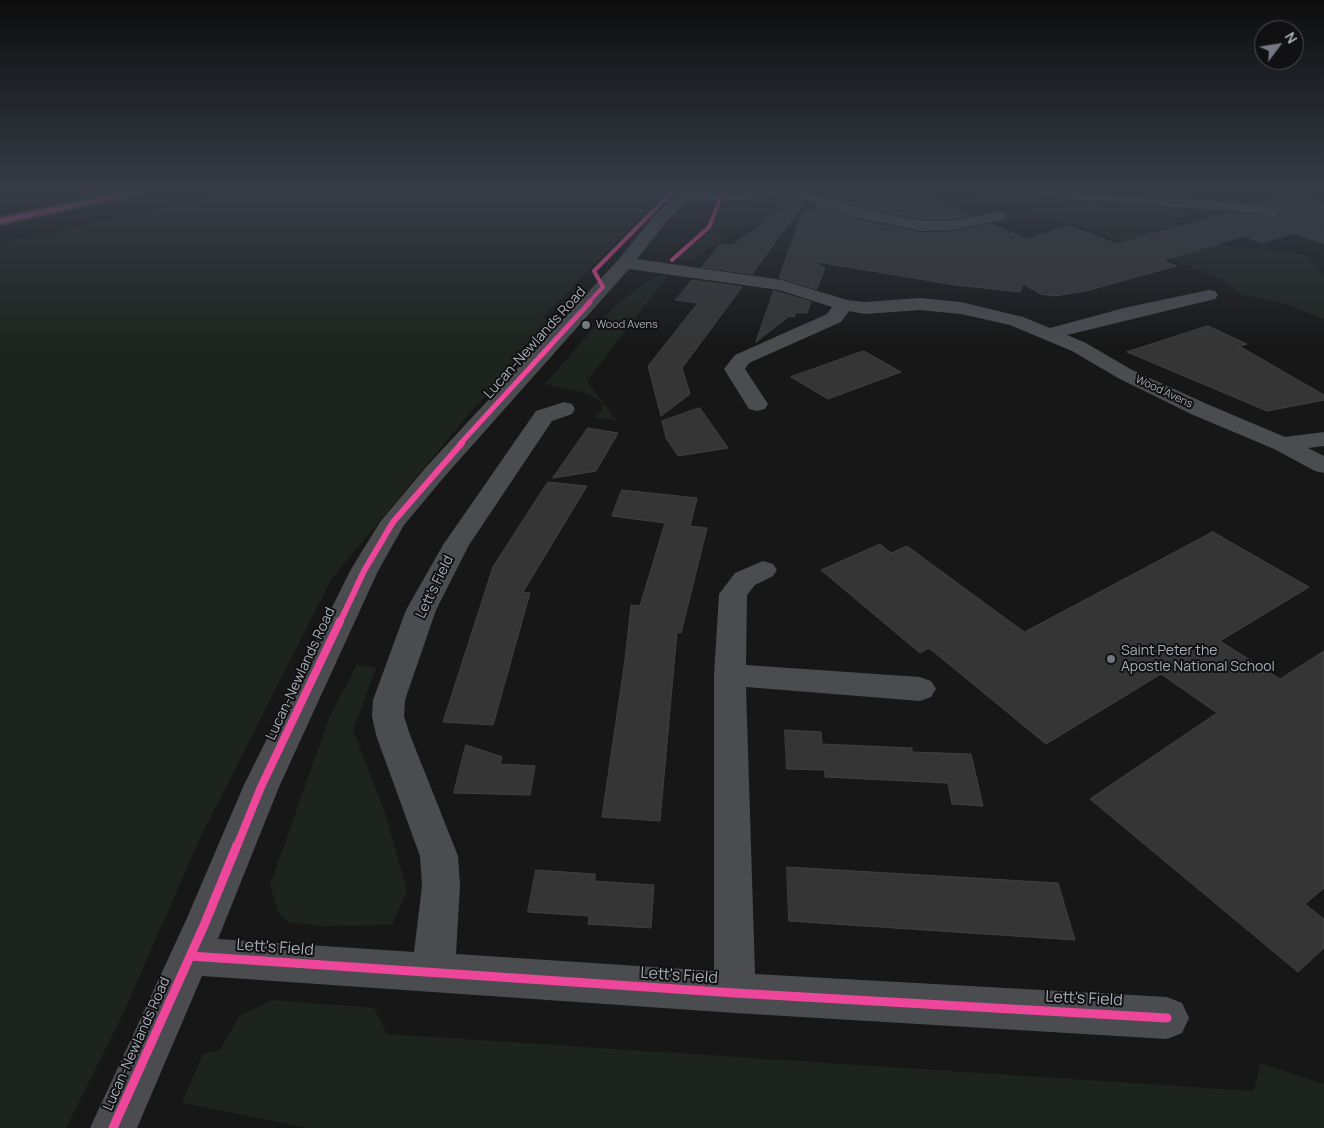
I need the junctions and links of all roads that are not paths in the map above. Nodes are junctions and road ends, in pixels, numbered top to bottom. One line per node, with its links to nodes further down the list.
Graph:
1 (640, 244): 2 (street, Lucan-Newlands Road)
2 (625, 263): 4 (street, Wood Avens); 14 (street, Lucan-Newlands Road)
3 (1209, 295): 5 (street)
4 (844, 305): 5 (street, Wood Avens); 6 (street)
5 (1049, 334): 9 (street, Wood Avens)
6 (757, 404)
7 (564, 410): 15 (street, Lett's Field)
8 (1324, 439): 9 (street)
9 (1282, 444): 10 (street, Wood Avens)
10 (1324, 466)
11 (763, 570): 12 (street, Lett's Field)
12 (730, 675): 13 (street); 16 (street, Lett's Field)
13 (920, 689)
14 (190, 956): 15 (street, Lett's Field); 18 (street, Lucan-Newlands Road)
15 (440, 973): 16 (street, Lett's Field)
16 (734, 993): 17 (street, Lett's Field)
17 (1167, 1018)
18 (112, 1128)

